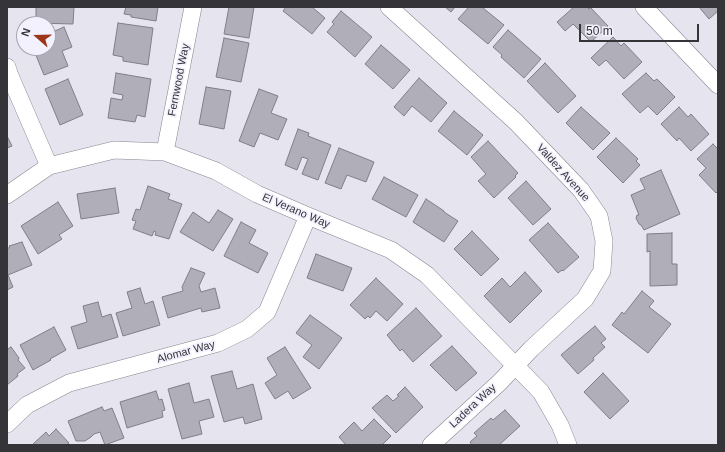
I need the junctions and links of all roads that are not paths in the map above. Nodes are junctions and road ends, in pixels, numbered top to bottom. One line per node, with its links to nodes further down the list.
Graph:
1 (193, 7): 6 (street, Fernwood Way)
2 (389, 7): 10 (street, Valdez Avenue)
3 (644, 7): 5 (street)
4 (7, 67): 7 (street)
5 (718, 85)
6 (166, 152): 7 (street, El Verano Way); 9 (street, El Verano Way)
7 (49, 166): 8 (street)
8 (7, 195)
9 (308, 216): 10 (street, El Verano Way); 11 (street, Alomar Way)
10 (514, 366): 12 (street, Ladera Way); 13 (street, El Verano Way)
11 (7, 424)
12 (431, 445)
13 (568, 445)

